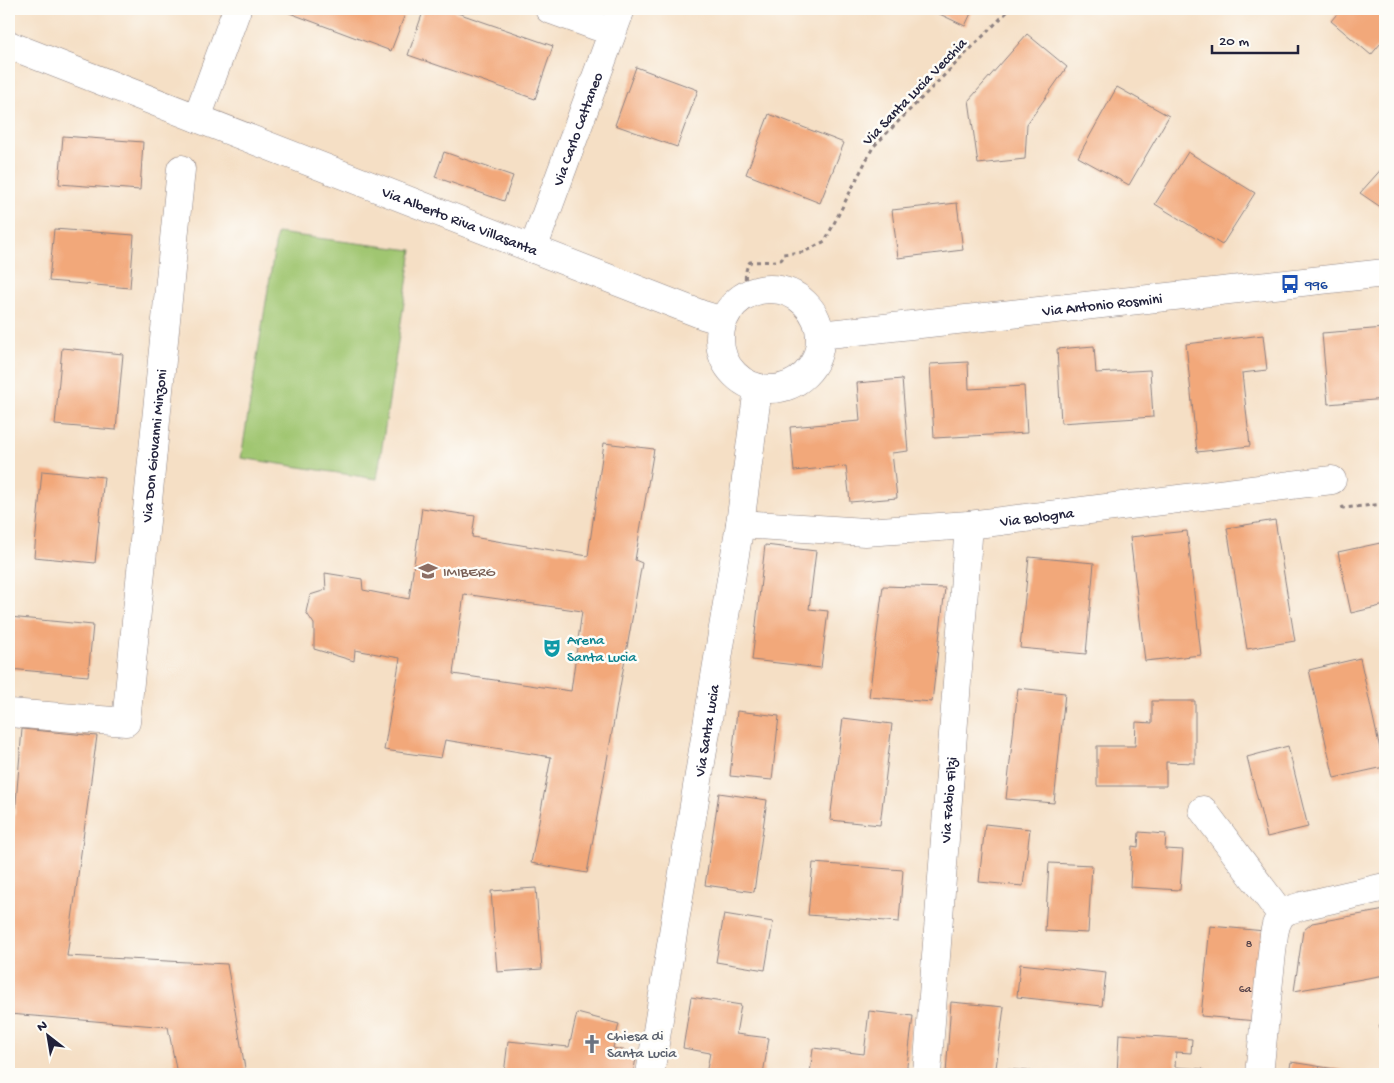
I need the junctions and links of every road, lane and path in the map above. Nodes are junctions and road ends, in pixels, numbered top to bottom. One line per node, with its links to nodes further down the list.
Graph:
1 (237, 9): 7 (street)
2 (549, 9): 5 (street)
3 (621, 9): 9 (street, Via Carlo Cattaneo)
4 (1010, 9): 11 (path, Via Santa Lucia Vecchia)
5 (596, 26)
6 (9, 45): 7 (street, Via Alberto Riva Villasanta)
7 (197, 118): 9 (street, Via Alberto Riva Villasanta)
8 (181, 169): 18 (street, Via Don Giovanni Minzoni)
9 (533, 249): 12 (street, Via Alberto Riva Villasanta)
10 (1385, 273): 13 (street, Via Antonio Rosmini)
11 (746, 288): 12 (street); 13 (street)
12 (723, 321): 14 (street)
13 (820, 335): 14 (street)
14 (758, 388): 16 (street, Via Santa Lucia)
15 (1332, 480): 17 (street, Via Bologna)
16 (740, 524): 17 (street, Via Bologna); 22 (street, Via Santa Lucia)
17 (969, 525): 23 (street, Via Fabio Filzi)
18 (9, 714)
19 (1202, 810): 21 (street)
20 (1385, 887): 21 (street)
21 (1281, 914): 24 (street)
22 (650, 1074)
23 (927, 1074)
24 (1259, 1074)

